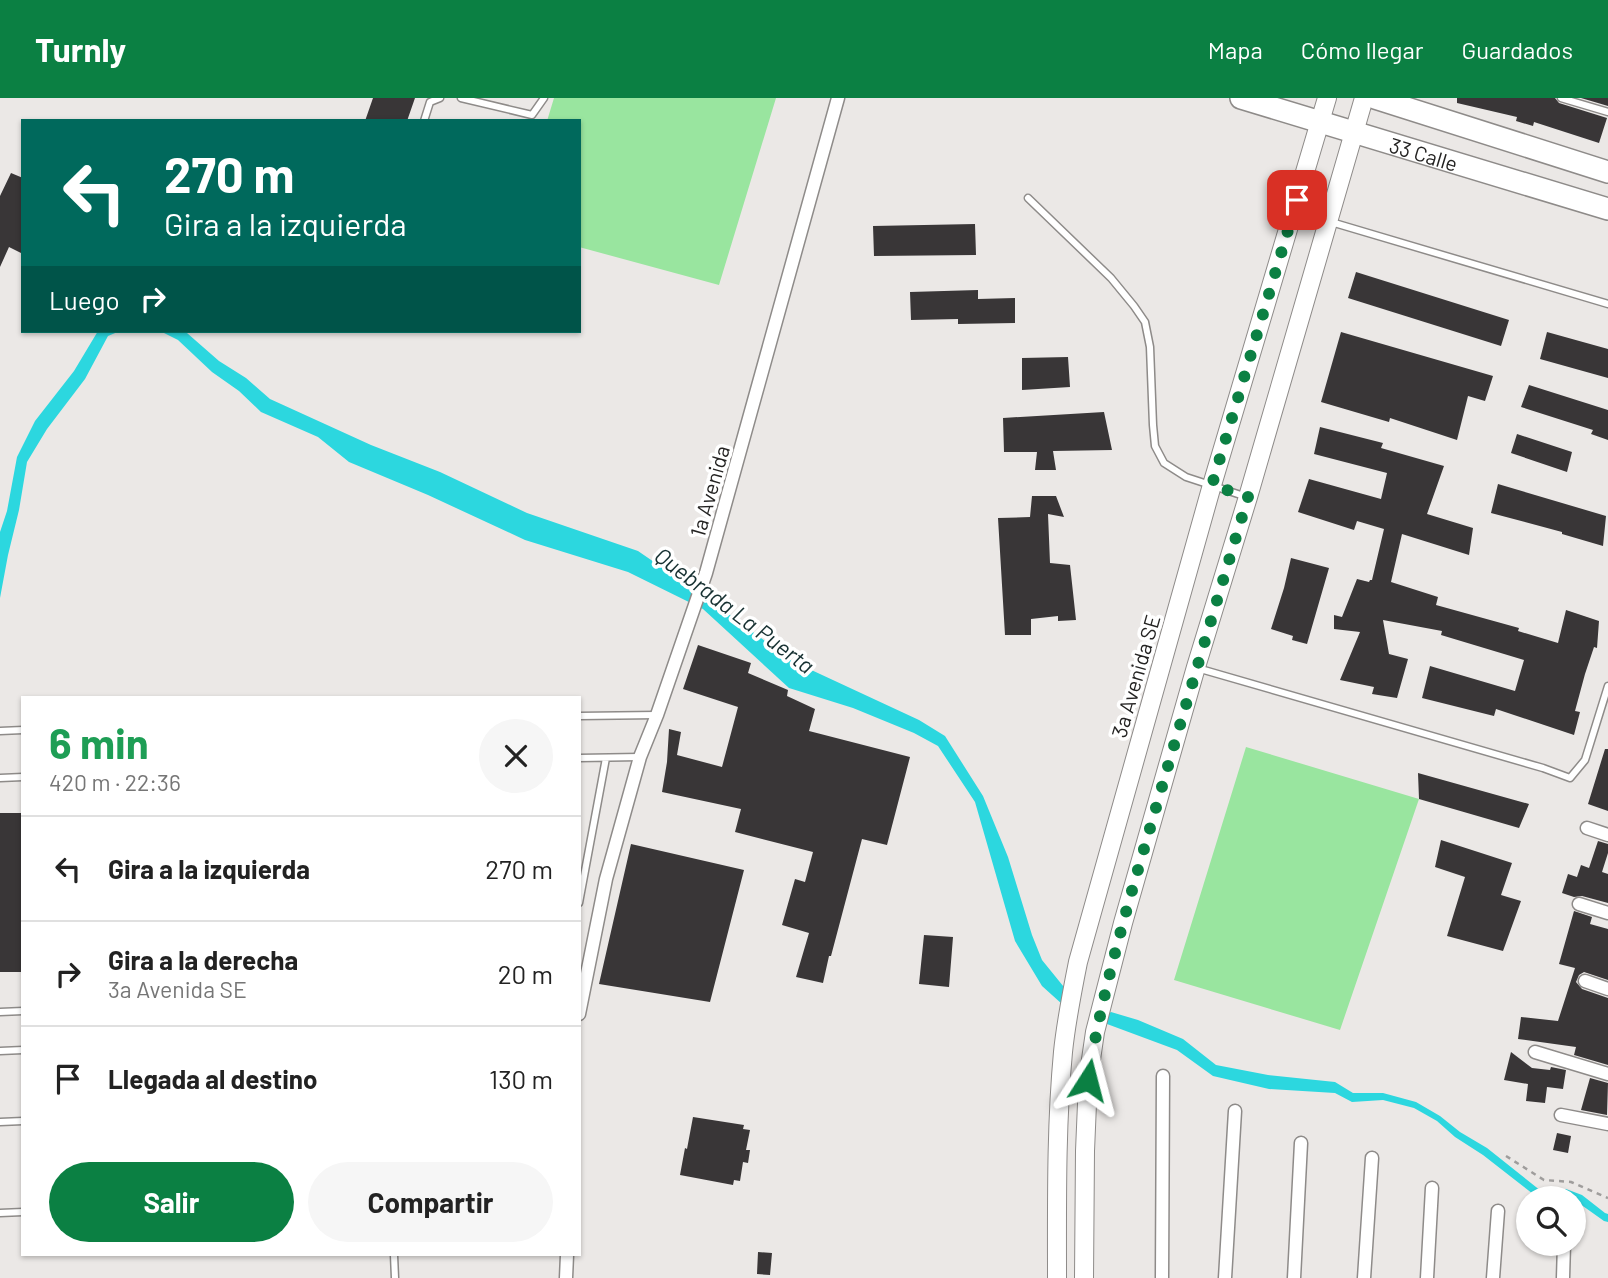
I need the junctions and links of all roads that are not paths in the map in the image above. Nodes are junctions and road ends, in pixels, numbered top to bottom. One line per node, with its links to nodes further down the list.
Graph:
1 (440, 98): 12 (lane)
2 (461, 98): 11 (lane)
3 (544, 98): 11 (lane)
4 (838, 98): 24 (street, 1a Avenida)
5 (1241, 98): 13 (main road, 33 Calle)
6 (1327, 98): 13 (street, 3a Avenida SE)
7 (1364, 98): 14 (street)
8 (1375, 98): 15 (main road, 33 Calle)
9 (1561, 98): 10 (lane)
10 (1608, 112)
11 (531, 118)
12 (425, 119)
13 (1321, 122): 14 (main road, 33 Calle); 20 (street, 3a Avenida SE)
14 (1354, 132): 17 (main road, 33 Calle); 18 (street)
15 (1608, 172)
16 (1028, 198): 20 (lane)
17 (1608, 209)
18 (1327, 220): 19 (lane); 21 (street)
19 (1608, 304)
20 (1212, 485): 21 (lane); 64 (street, 3a Avenida SE)
21 (1248, 497): 22 (street)
22 (1196, 667): 23 (lane); 65 (street)
23 (1608, 686)
24 (657, 715): 25 (lane); 30 (street, 1a Avenida)
25 (581, 716)
26 (21, 730): 27 (lane)
27 (0, 731)
28 (581, 758): 29 (lane)
29 (606, 758): 30 (lane); 35 (lane)
30 (640, 758): 40 (street, 1a Avenida)
31 (21, 777): 32 (lane)
32 (0, 778)
33 (1587, 828): 34 (street)
34 (1608, 835)
35 (581, 892)
36 (1579, 904): 37 (street)
37 (1608, 913)
38 (1586, 981): 39 (street)
39 (1608, 989)
40 (581, 1004)
41 (21, 1011): 42 (lane)
42 (0, 1012)
43 (21, 1050): 44 (lane)
44 (0, 1051)
45 (1535, 1052): 46 (street)
46 (1608, 1073)
47 (1163, 1076): 66 (street)
48 (1235, 1111): 67 (street)
49 (1561, 1115): 52 (street)
50 (21, 1121): 51 (lane)
51 (0, 1122)
52 (1608, 1124)
53 (1301, 1143): 68 (street)
54 (1372, 1158): 69 (street)
55 (1432, 1188): 70 (street)
56 (1498, 1211): 71 (street)
57 (21, 1212): 58 (lane)
58 (0, 1213)
59 (394, 1256): 62 (lane)
60 (567, 1256): 63 (street)
61 (1564, 1256): 72 (street)
62 (395, 1278)
63 (566, 1278)
64 (1057, 1278)
65 (1084, 1278)
66 (1162, 1278)
67 (1225, 1278)
68 (1294, 1278)
69 (1364, 1278)
70 (1427, 1278)
71 (1493, 1278)
72 (1563, 1278)

